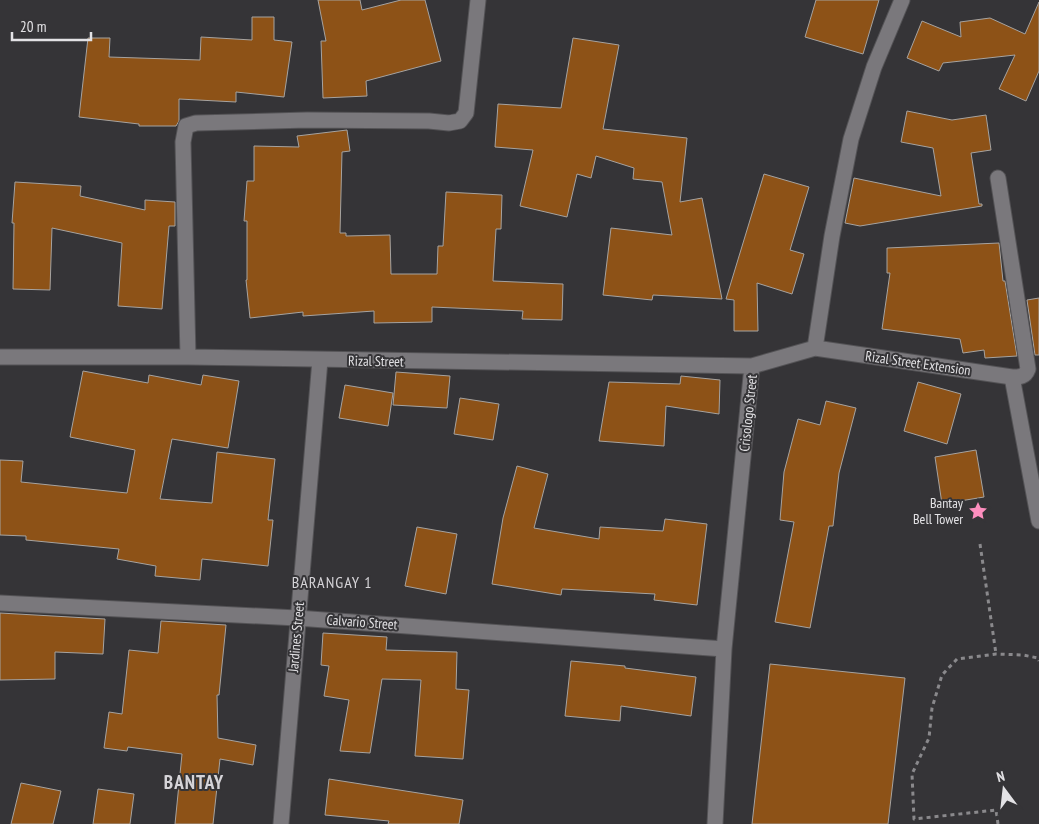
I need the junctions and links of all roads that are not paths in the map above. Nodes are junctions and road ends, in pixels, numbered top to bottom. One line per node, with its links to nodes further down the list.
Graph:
1 (478, 0): 6 (street)
2 (902, 0): 4 (street)
3 (998, 178): 9 (street)
4 (815, 348): 8 (street, Crisologo Street); 9 (street, Rizal Street Extension)
5 (0, 357): 6 (street, Rizal Street)
6 (188, 357): 7 (street, Rizal Street)
7 (320, 360): 8 (street, Rizal Street); 12 (street, Jardines Street)
8 (752, 366): 13 (street, Crisologo Street)
9 (1016, 377): 10 (street)
10 (1039, 521)
11 (0, 603): 12 (street, Calvario Street)
12 (297, 618): 13 (street, Calvario Street); 14 (street, Jardines Street)
13 (724, 649): 15 (street, Crisologo Street)
14 (281, 824)
15 (715, 824)

